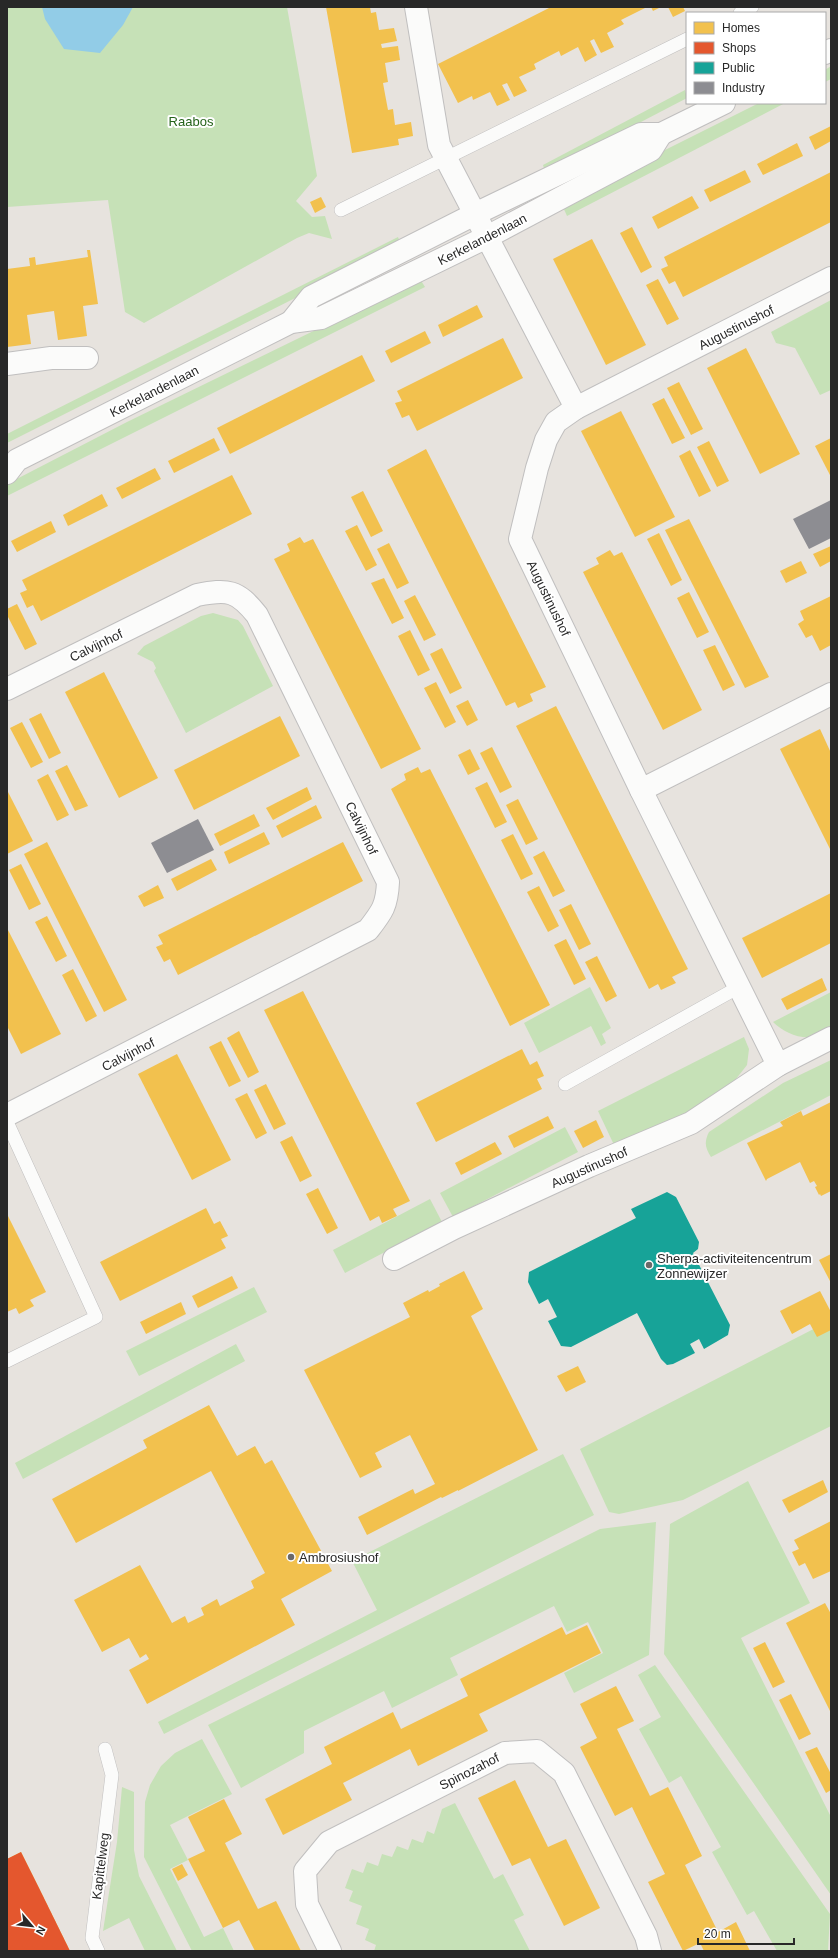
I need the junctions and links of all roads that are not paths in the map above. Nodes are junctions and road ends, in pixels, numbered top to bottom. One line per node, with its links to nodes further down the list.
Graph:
1 (416, 7): 6 (street, Kerkelandenlaan)
2 (752, 7): 3 (lane)
3 (742, 12)
4 (686, 39): 6 (lane)
5 (722, 104): 8 (street, Kerkelandenlaan)
6 (446, 158): 7 (lane); 8 (street, Kerkelandenlaan)
7 (341, 210)
8 (481, 227): 12 (street); 13 (street, Kerkelandenlaan)
9 (831, 278): 12 (street, Augustinushof)
10 (88, 358): 11 (street)
11 (7, 364)
12 (576, 408): 16 (street, Augustinushof)
13 (10, 464)
14 (7, 689): 21 (street, Calvijnhof)
15 (831, 694): 16 (street)
16 (641, 790): 17 (street, Augustinushof)
17 (739, 987): 19 (street, Augustinushof); 20 (lane)
18 (831, 1038): 19 (street, Augustinushof)
19 (778, 1065): 23 (street, Augustinushof)
20 (564, 1084)
21 (7, 1115)
22 (7, 1122): 24 (lane)
23 (394, 1259)
24 (7, 1361)
25 (105, 1749): 26 (lane, Kapittelweg)
26 (98, 1951)
27 (330, 1951): 28 (street, Spinozahof)
28 (650, 1951)

